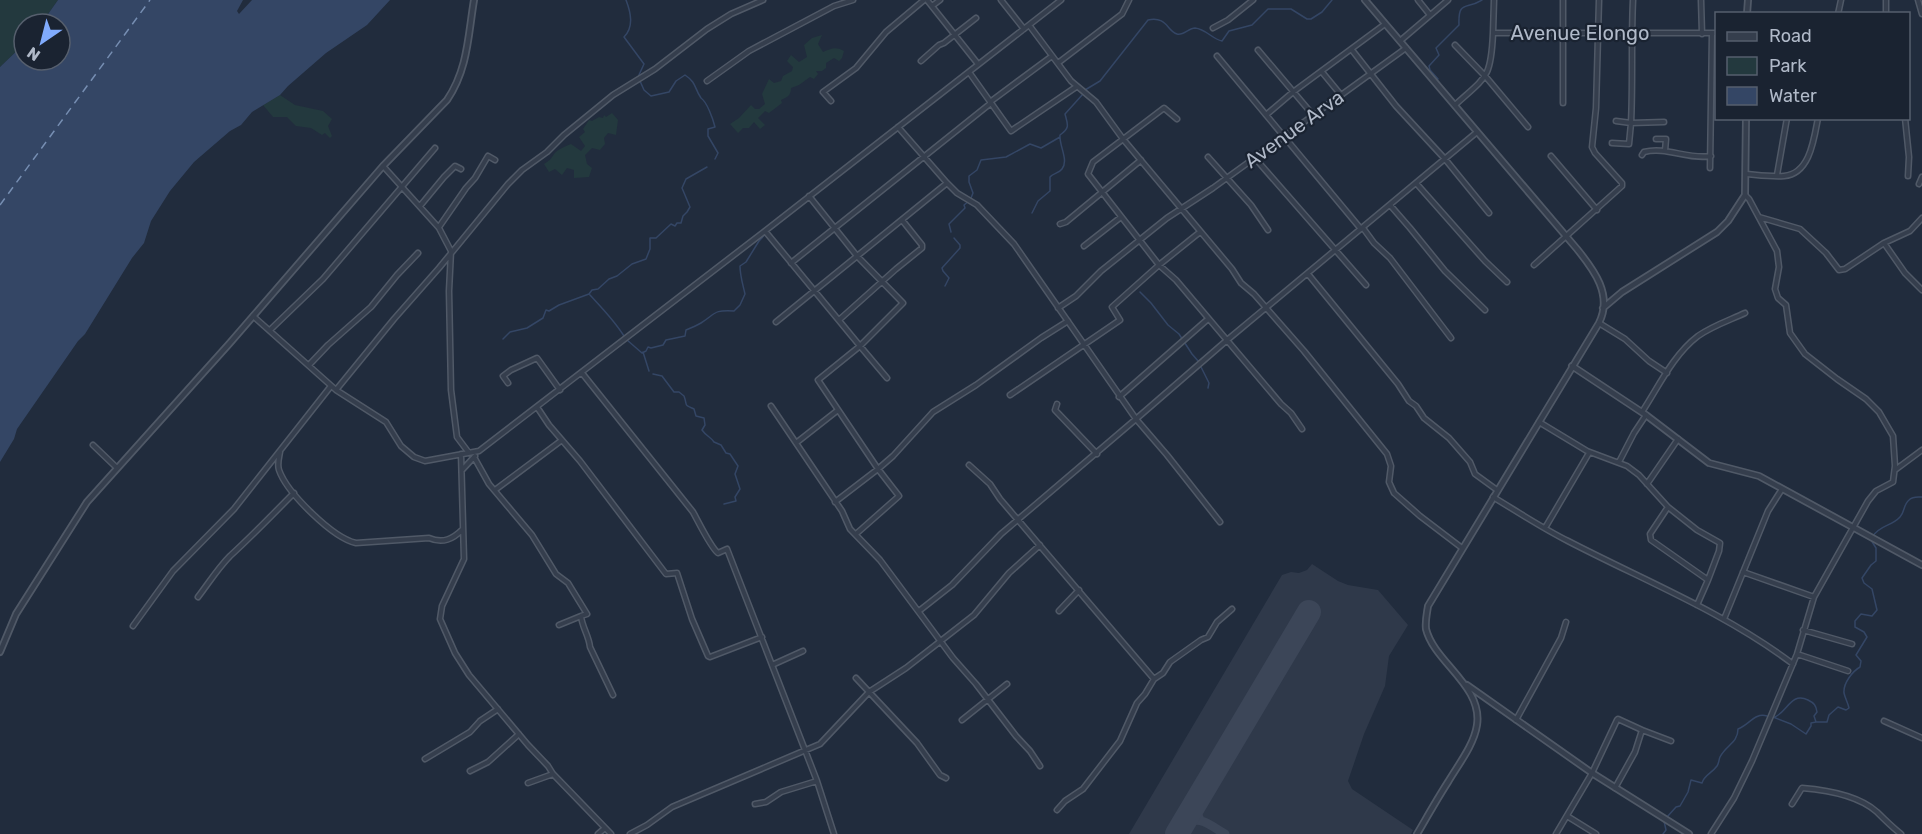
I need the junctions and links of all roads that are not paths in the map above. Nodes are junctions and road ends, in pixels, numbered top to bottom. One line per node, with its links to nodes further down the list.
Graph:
1 (474, 0): 84 (street)
2 (763, 0): 119 (street)
3 (853, 0): 48 (street)
4 (926, 0): 19 (street); 52 (street)
5 (940, 0): 19 (street)
6 (1002, 0): 26 (street)
7 (1061, 0): 24 (street)
8 (1129, 0): 42 (street)
9 (1253, 0): 25 (street)
10 (1365, 0): 23 (street)
11 (1418, 0): 21 (street)
12 (1448, 0): 21 (street)
13 (1494, 0): 27 (street)
14 (1563, 0): 28 (street)
15 (1599, 0): 29 (street)
16 (1633, 0): 30 (street)
17 (1701, 0): 31 (street)
18 (1918, 0): 20 (street)
19 (932, 6): 33 (street)
20 (1922, 14)
21 (1430, 15): 34 (street)
22 (976, 18): 33 (street)
23 (1385, 24): 34 (street); 38 (street)
24 (1029, 25): 26 (street); 39 (street)
25 (1213, 28)
26 (1024, 29): 43 (street)
27 (1493, 33): 28 (street, Avenue Elongo); 47 (street, Avenue Elongo)
28 (1564, 33): 29 (street, Avenue Elongo); 54 (street)
29 (1598, 33): 30 (street, Avenue Elongo); 102 (street)
30 (1632, 33): 31 (street, Avenue Elongo); 65 (street)
31 (1702, 33): 32 (street, Avenue Elongo)
32 (1714, 33): 78 (street)
33 (955, 35): 41 (street); 43 (street)
34 (1400, 40): 36 (street)
35 (1455, 45): 47 (street)
36 (1406, 48): 46 (street, Avenue Arva); 55 (street)
37 (1258, 50): 50 (street)
38 (1352, 50): 45 (street); 46 (street)
39 (1052, 56): 42 (street); 53 (street)
40 (1217, 56): 56 (street)
41 (921, 61)
42 (1058, 63): 49 (street)
43 (978, 64): 44 (street)
44 (969, 72): 53 (street); 66 (street)
45 (1322, 72): 50 (street); 51 (street)
46 (1371, 74): 51 (street, Avenue Arva); 81 (street)
47 (1486, 77): 55 (street); 67 (street)
48 (707, 81)
49 (1076, 87): 53 (street); 70 (street)
50 (1293, 92): 56 (street); 57 (street)
51 (1341, 95): 57 (street, Avenue Arva)
52 (831, 101)
53 (990, 102): 76 (street)
54 (1563, 103)
55 (1455, 105): 68 (street)
56 (1266, 115): 69 (street)
57 (1313, 115): 69 (street, Avenue Arva)
58 (1177, 119): 70 (street)
59 (1746, 120): 87 (street)
60 (1787, 120): 88 (street)
61 (1818, 120): 88 (street)
62 (1905, 120): 89 (street)
63 (1616, 121): 65 (street)
64 (1664, 122): 65 (street)
65 (1631, 123): 72 (street)
66 (898, 127): 76 (street); 98 (street)
67 (1528, 127)
68 (1477, 132): 81 (street); 115 (street)
69 (1283, 136): 80 (street, Avenue Arva); 111 (street)
70 (1123, 139): 83 (street); 96 (street)
71 (1656, 140): 74 (street)
72 (1612, 143)
73 (435, 148): 95 (street)
74 (1665, 151): 75 (street); 78 (street)
75 (1642, 155)
76 (924, 156): 92 (street); 110 (street)
77 (1551, 156): 102 (street)
78 (1711, 156): 85 (street)
79 (1208, 157): 91 (street)
80 (1254, 157): 91 (street, Avenue Arva); 120 (street)
81 (1445, 159): 93 (street); 103 (street)
82 (495, 160): 109 (street)
83 (1140, 160): 96 (street); 101 (street)
84 (384, 166): 95 (street); 137 (street)
85 (1710, 168)
86 (461, 169): 100 (street)
87 (1746, 174): 88 (street); 97 (street)
88 (1777, 175)
89 (1908, 176)
90 (1922, 177): 94 (street)
91 (1227, 178): 101 (street, Avenue Arva); 112 (street)
92 (947, 183): 107 (street); 132 (street)
93 (1416, 183): 99 (street); 128 (street)
94 (1919, 184)
95 (403, 187): 100 (street); 143 (street)
96 (1102, 193): 105 (street); 108 (street)
97 (1745, 195): 104 (street); 133 (street)
98 (809, 196): 110 (street); 113 (street)
99 (1390, 205): 111 (street); 135 (street)
100 (420, 206): 109 (street)
101 (1181, 208): 114 (street); 116 (street, Avenue Arva)
102 (1597, 210): 115 (street)
103 (1489, 213)
104 (1758, 216): 117 (street); 183 (street)
105 (1121, 217): 116 (street); 118 (street)
106 (1922, 218): 117 (street)
107 (902, 220): 122 (street); 127 (street)
108 (1060, 224)
109 (439, 228): 119 (street)
110 (835, 228): 122 (street); 123 (street)
111 (1362, 228): 120 (street); 144 (street)
112 (1268, 230)
113 (765, 231): 123 (street); 150 (street)
114 (1200, 232): 124 (street); 134 (street)
115 (1567, 236): 125 (street); 133 (street)
116 (1139, 240): 124 (street); 132 (street, Avenue Arva)
117 (1884, 243): 130 (street)
118 (1084, 246)
119 (452, 251): 155 (street); 174 (street)
120 (1335, 251): 126 (street); 129 (street)
121 (418, 253): 148 (street)
122 (857, 256): 127 (street); 131 (street)
123 (791, 263): 131 (street)
124 (1158, 265): 138 (street); 146 (street)
125 (1534, 265)
126 (1308, 274): 134 (street); 188 (street)
127 (882, 281): 139 (street); 147 (street)
128 (1507, 282)
129 (1366, 285)
130 (1922, 290)
131 (814, 291): 139 (street); 141 (street)
132 (1058, 308): 140 (street)
133 (1603, 308): 142 (street)
134 (1267, 309): 145 (street); 200 (street)
135 (1485, 310)
136 (1745, 313): 151 (street)
137 (253, 316): 143 (street); 181 (street)
138 (1208, 319): 145 (street); 158 (street)
139 (839, 320): 147 (street)
140 (1068, 321): 146 (street); 182 (street)
141 (776, 322)
142 (1599, 323): 149 (street); 151 (street)
143 (270, 330): 148 (street)
144 (1451, 338)
145 (1226, 341): 164 (street); 166 (street)
146 (1084, 345): 157 (street); 158 (street)
147 (860, 346): 152 (street); 162 (street)
148 (309, 365): 154 (street)
149 (1572, 366): 163 (street); 165 (street)
150 (582, 373): 156 (street); 217 (street)
151 (1667, 373): 163 (street)
152 (887, 378)
153 (508, 383): 156 (street)
154 (331, 386): 155 (street); 171 (street)
155 (336, 390): 177 (street)
156 (560, 390): 161 (street)
157 (1010, 395)
158 (1119, 397): 164 (street)
159 (1057, 404): 175 (street)
160 (771, 406): 169 (street)
161 (537, 407): 168 (street); 173 (street)
162 (838, 410): 169 (street); 182 (street)
163 (1644, 413): 167 (street); 179 (street)
164 (1137, 420): 175 (street); 194 (street)
165 (1539, 422): 179 (street); 188 (street)
166 (1302, 429)
167 (1678, 438): 185 (street); 186 (street)
168 (562, 440): 187 (street); 217 (street)
169 (796, 443): 191 (street)
170 (93, 445): 181 (street)
171 (281, 450): 189 (street); 215 (street)
172 (1922, 450): 183 (street)
173 (479, 451): 174 (street); 178 (street)
174 (469, 453): 177 (street)
175 (1097, 453): 193 (street)
176 (1589, 453): 195 (street)
177 (461, 454): 184 (street)
178 (474, 457): 184 (street); 187 (street)
179 (1619, 462): 185 (street)
180 (969, 465): 193 (street)
181 (117, 468): 221 (street)
182 (878, 469): 191 (street); 198 (street)
183 (1895, 470): 196 (street)
184 (461, 471): 197 (street)
185 (1647, 484): 192 (street)
186 (1782, 489): 196 (street); 202 (street)
187 (495, 490): 211 (street)
188 (1497, 490): 190 (street)
189 (294, 493): 197 (street); 205 (street)
190 (1493, 497): 195 (street); 200 (street)
191 (835, 502): 198 (street)
192 (1668, 507): 203 (street); 203 (street)
193 (1019, 520): 199 (street); 209 (street)
194 (1220, 522)
195 (1545, 528): 207 (street)
196 (1854, 528): 201 (street); 206 (street)
197 (464, 529): 235 (street)
198 (856, 534): 209 (street)
199 (1040, 545): 204 (street); 218 (street)
200 (1462, 548): 228 (street)
201 (1922, 565)
202 (1743, 572): 206 (street); 212 (street)
203 (1708, 580): 207 (street)
204 (1078, 590): 210 (street); 227 (street)
205 (198, 597)
206 (1814, 597): 216 (street)
207 (1697, 605): 212 (street)
208 (1232, 609): 227 (street)
209 (919, 611): 218 (street)
210 (1059, 611)
211 (581, 616): 214 (street); 231 (street)
212 (1724, 619): 223 (street)
213 (1566, 622): 237 (street)
214 (559, 625)
215 (133, 626)
216 (1803, 630): 219 (street); 222 (street)
217 (762, 637): 224 (street)
218 (941, 642): 230 (street); 233 (street)
219 (1852, 645)
220 (803, 651): 224 (street)
221 (0, 652)
222 (1797, 654): 223 (street); 225 (street)
223 (1793, 664): 266 (street)
224 (772, 665): 243 (street)
225 (1848, 671)
226 (856, 678): 230 (street)
227 (1154, 679): 255 (street)
228 (1462, 682): 232 (street); 234 (street)
229 (1007, 684): 233 (street)
230 (869, 692): 243 (street); 249 (street)
231 (613, 695)
232 (1486, 699): 234 (street); 237 (street)
233 (988, 700): 236 (street); 245 (street)
234 (1475, 705): 262 (street)
235 (498, 709): 240 (street); 244 (street)
236 (962, 720)
237 (1516, 720): 247 (street)
238 (1884, 721): 241 (street)
239 (1642, 730): 242 (street); 247 (street); 252 (street)
240 (519, 734): 246 (street); 248 (street)
241 (1922, 738)
242 (1671, 741)
243 (804, 750): 250 (street); 260 (street)
244 (425, 759)
245 (1040, 766)
246 (470, 771)
247 (1592, 773): 252 (street); 256 (street)
248 (553, 774): 251 (street); 257 (street)
249 (946, 778)
250 (817, 781): 253 (street); 261 (street)
251 (528, 783)
252 (1615, 788): 265 (street)
253 (755, 804)
254 (1792, 804): 267 (street)
255 (1058, 810)
256 (1567, 816): 263 (street); 264 (street)
257 (605, 828): 258 (street); 259 (street)
258 (598, 834)
259 (611, 834)
260 (630, 834)
261 (834, 834)
262 (1417, 834)
263 (1556, 834)
264 (1596, 834)
265 (1689, 834)
266 (1711, 834)
267 (1901, 834)

